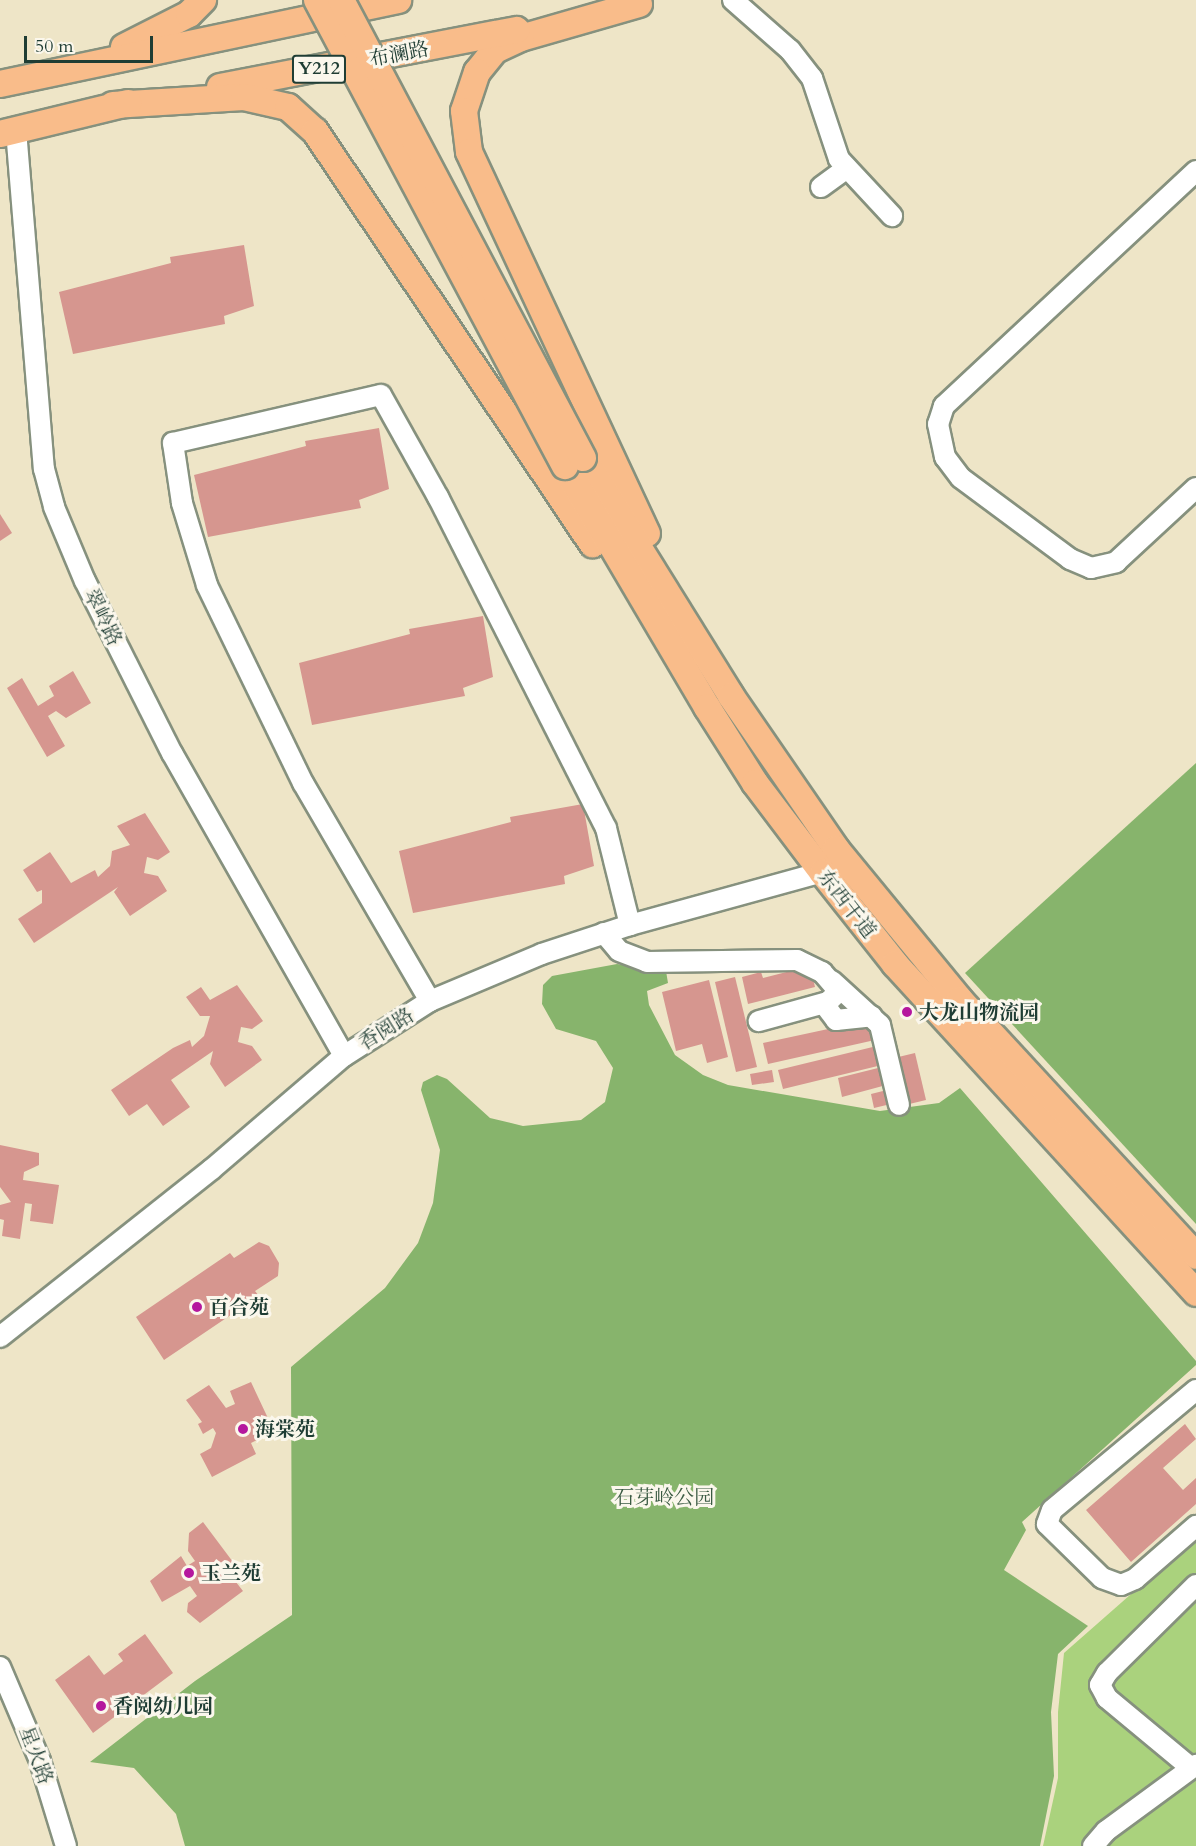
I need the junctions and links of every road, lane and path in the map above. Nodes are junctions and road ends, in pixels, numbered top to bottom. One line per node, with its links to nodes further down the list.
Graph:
1 (203, 0): 7 (main road)
2 (317, 0): 15 (main road, bridge)
3 (341, 0): 15 (main road, bridge)
4 (398, 0): 7 (main road)
5 (733, 0): 11 (street)
6 (648, 2): 9 (main road, 布澜路 / Y212); 17 (main road)
7 (95, 62): 8 (main road)
8 (0, 84)
9 (113, 105): 10 (main road, 布澜路 / Y212); 18 (main road)
10 (8, 132): 28 (street, 翠岭路)
11 (847, 168): 13 (street); 14 (street)
12 (1196, 171): 16 (street)
13 (821, 187)
14 (892, 216)
15 (574, 462): 17 (main road, 东西干道); 18 (main road, 东西干道)
16 (1196, 488)
17 (731, 696): 19 (main road, 东西干道)
18 (707, 708): 20 (main road, 东西干道)
19 (849, 865): 20 (street, 香阅路); 30 (main road, 东西干道)
20 (823, 873): 21 (street, 香阅路); 31 (main road, 东西干道)
21 (630, 925): 22 (street, 香阅路); 24 (street)
22 (604, 933): 23 (street); 24 (street, 香阅路)
23 (832, 981): 25 (street); 26 (street)
24 (430, 1001): 28 (street, 香阅路)
25 (824, 1004): 26 (street); 27 (street)
26 (872, 1016): 29 (street)
27 (759, 1021)
28 (344, 1056): 32 (street, 香阅路)
29 (899, 1105)
30 (1196, 1256)
31 (1196, 1293)
32 (0, 1337)
33 (1196, 1390): 34 (street)
34 (1196, 1526)
35 (1196, 1585): 37 (street)
36 (0, 1667): 38 (street, 星火路)
37 (1193, 1766): 39 (street)
38 (66, 1846)
39 (1093, 1846)

